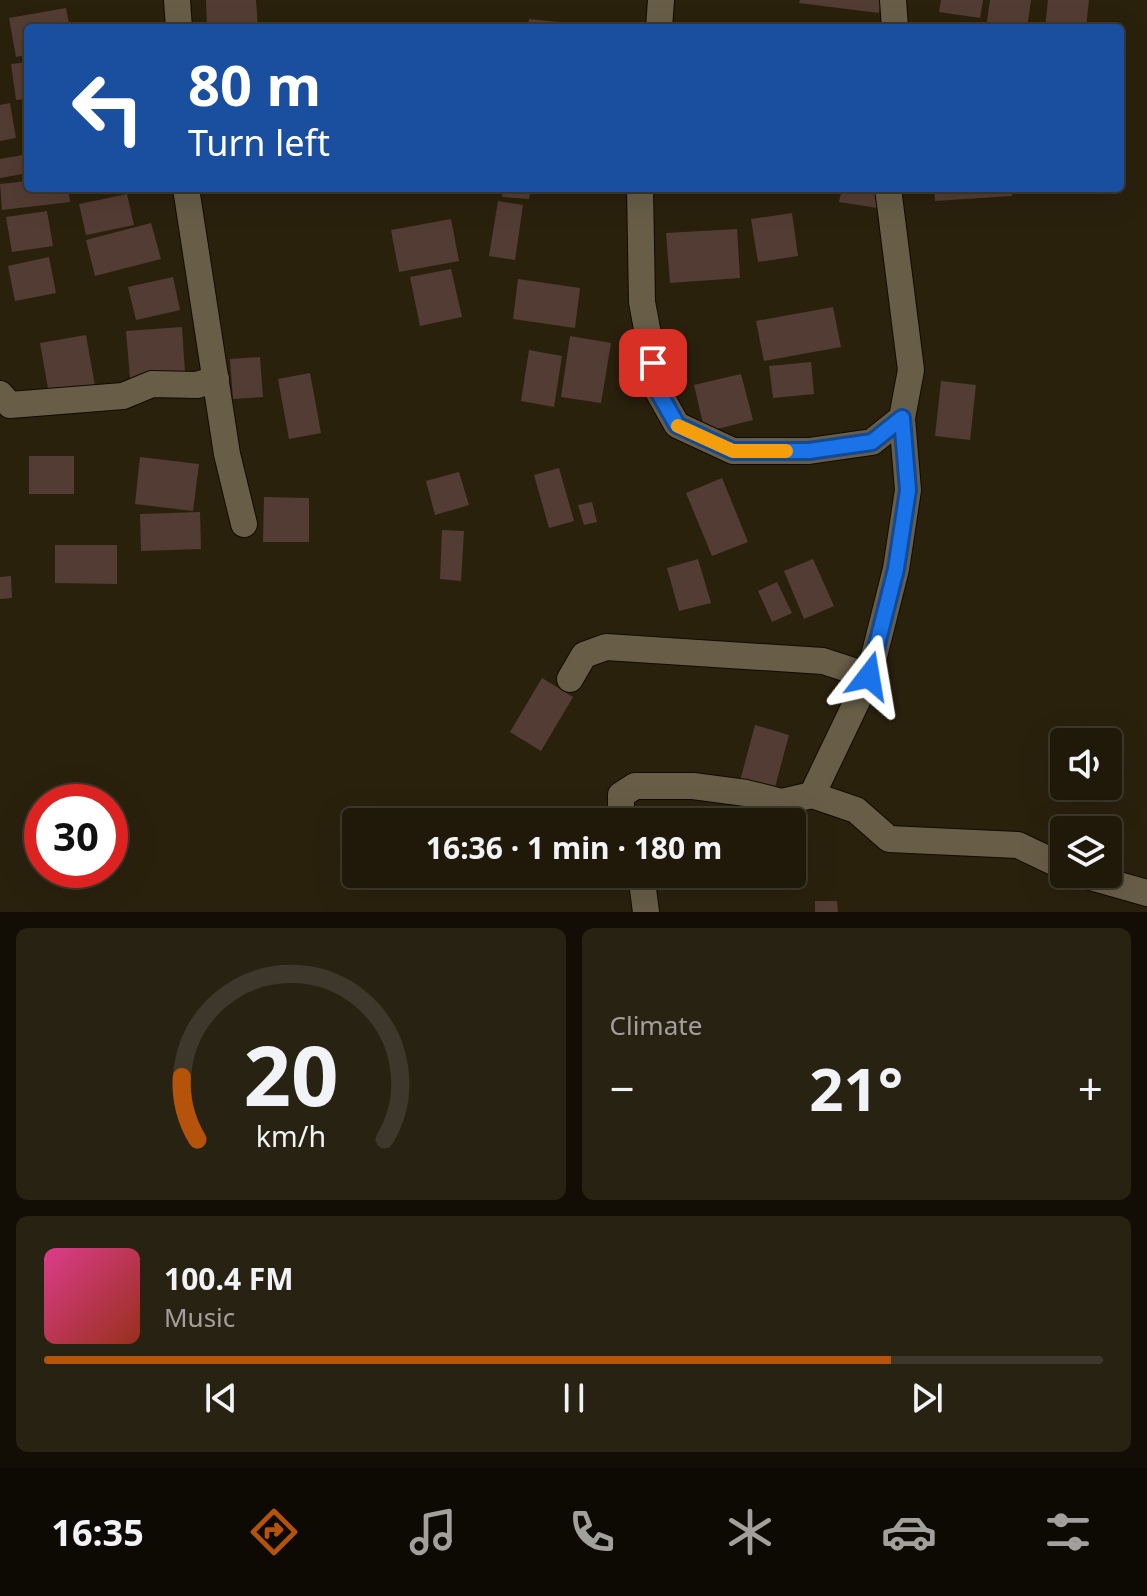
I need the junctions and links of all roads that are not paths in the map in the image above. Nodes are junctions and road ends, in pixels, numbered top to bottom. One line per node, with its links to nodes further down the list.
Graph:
1 (177, 0): 4 (street)
2 (661, 0): 5 (street)
3 (893, 0): 6 (street)
4 (179, 24)
5 (659, 24)
6 (895, 24)
7 (187, 192): 10 (street)
8 (640, 192): 12 (street)
9 (889, 192): 12 (street)
10 (216, 379): 11 (street); 13 (street)
11 (0, 394)
12 (902, 418): 14 (street)
13 (244, 524)
14 (869, 676): 15 (street); 16 (street)
15 (570, 679)
16 (812, 795): 17 (street); 18 (street)
17 (621, 808)
18 (1050, 860)
19 (1122, 886): 21 (street)
20 (643, 888): 22 (street)
21 (1147, 893)
22 (646, 912)

